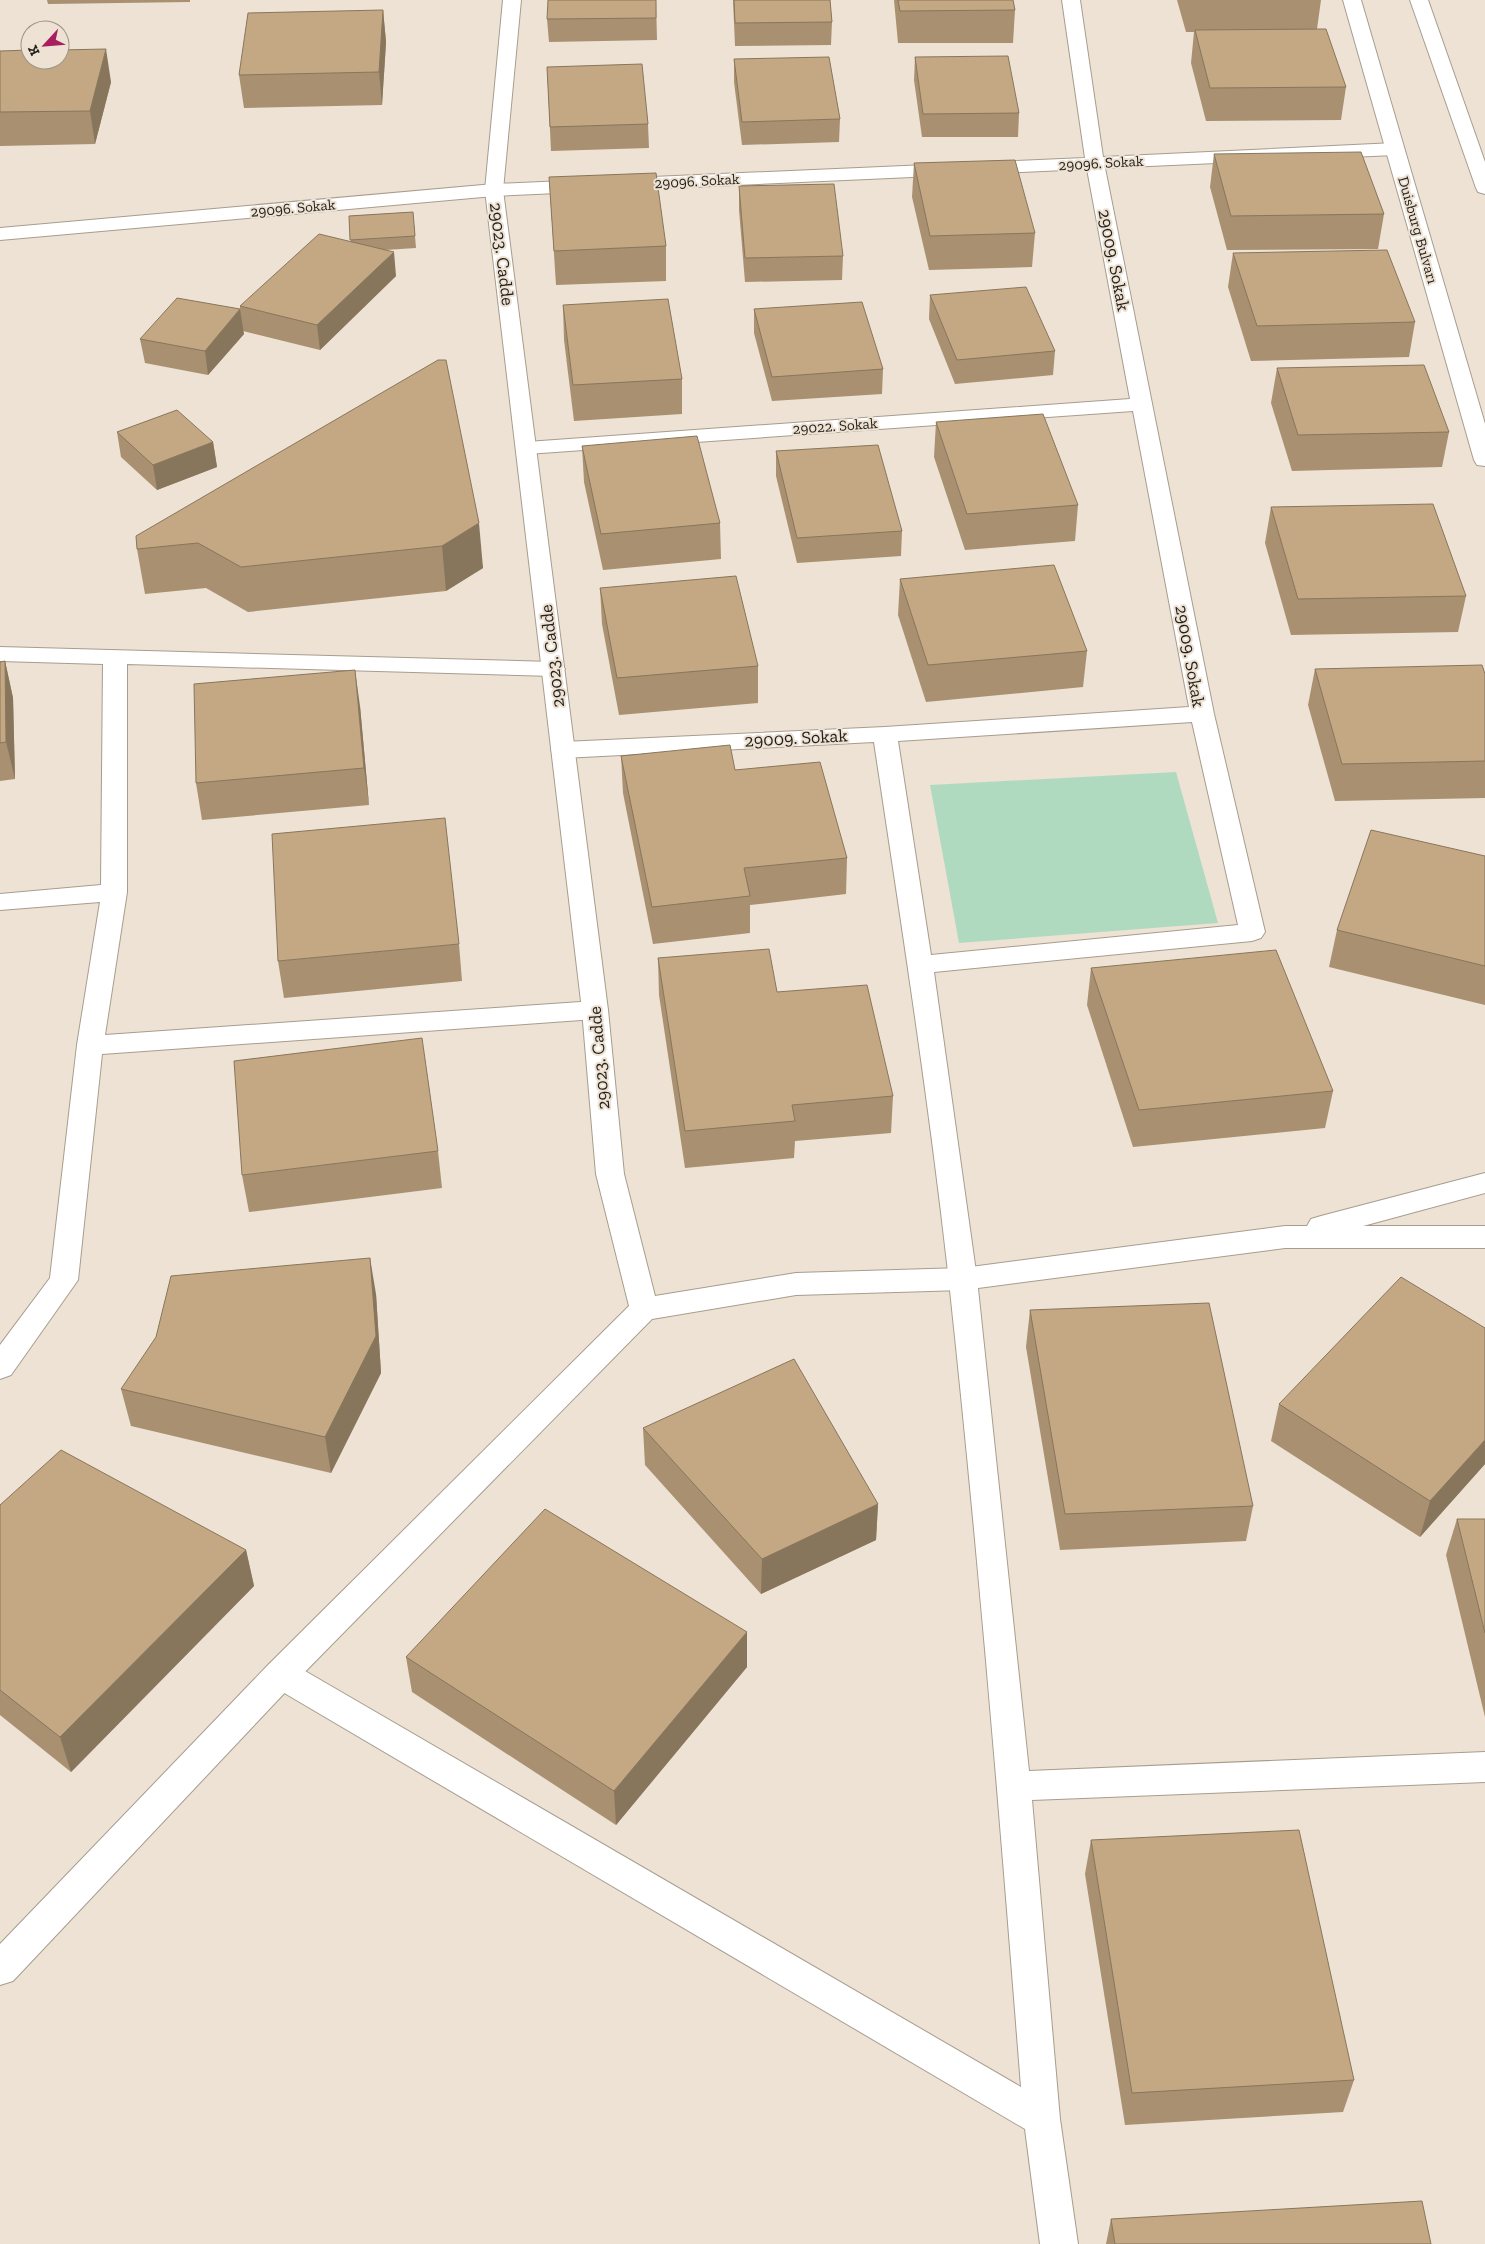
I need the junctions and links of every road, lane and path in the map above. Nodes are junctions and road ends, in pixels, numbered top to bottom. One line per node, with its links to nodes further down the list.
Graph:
1 (512, 0): 8 (street, 29023. Cadde)
2 (1071, 0): 6 (street, 29009. Sokak)
3 (1352, 0): 5 (street, Duisburg Bulvarı)
4 (1419, 0): 7 (street)
5 (1395, 149): 6 (street, 29096. Sokak); 12 (street, Duisburg Bulvarı)
6 (1095, 163): 8 (street, 29096. Sokak); 10 (street, 29009. Sokak)
7 (1485, 188)
8 (494, 190): 9 (street, 29096. Sokak); 11 (street, 29023. Cadde)
9 (0, 234)
10 (1142, 404): 11 (street, 29022. Sokak); 16 (street, 29009. Sokak)
11 (527, 448): 15 (street, 29023. Cadde)
12 (1485, 460)
13 (0, 654): 14 (street)
14 (116, 656): 15 (street); 19 (street)
15 (553, 669): 18 (street, 29023. Cadde)
16 (1202, 714): 17 (street, 29009. Sokak); 21 (street)
17 (884, 734): 18 (street, 29009. Sokak); 21 (street)
18 (563, 750): 22 (street, 29023. Cadde)
19 (114, 892): 20 (street); 23 (street)
20 (0, 902)
21 (920, 965): 27 (street)
22 (595, 1010): 23 (street); 28 (street, 29023. Cadde)
23 (90, 1045): 29 (street)
24 (1485, 1183): 25 (street)
25 (1286, 1237): 26 (street); 27 (street)
26 (1485, 1237)
27 (963, 1279): 28 (street); 32 (street)
28 (644, 1309): 30 (street)
29 (0, 1367)
30 (282, 1674): 33 (street); 34 (street)
31 (1485, 1767): 32 (street)
32 (1014, 1786): 34 (street)
33 (0, 1969)
34 (1042, 2118): 35 (street)
35 (1059, 2244)

